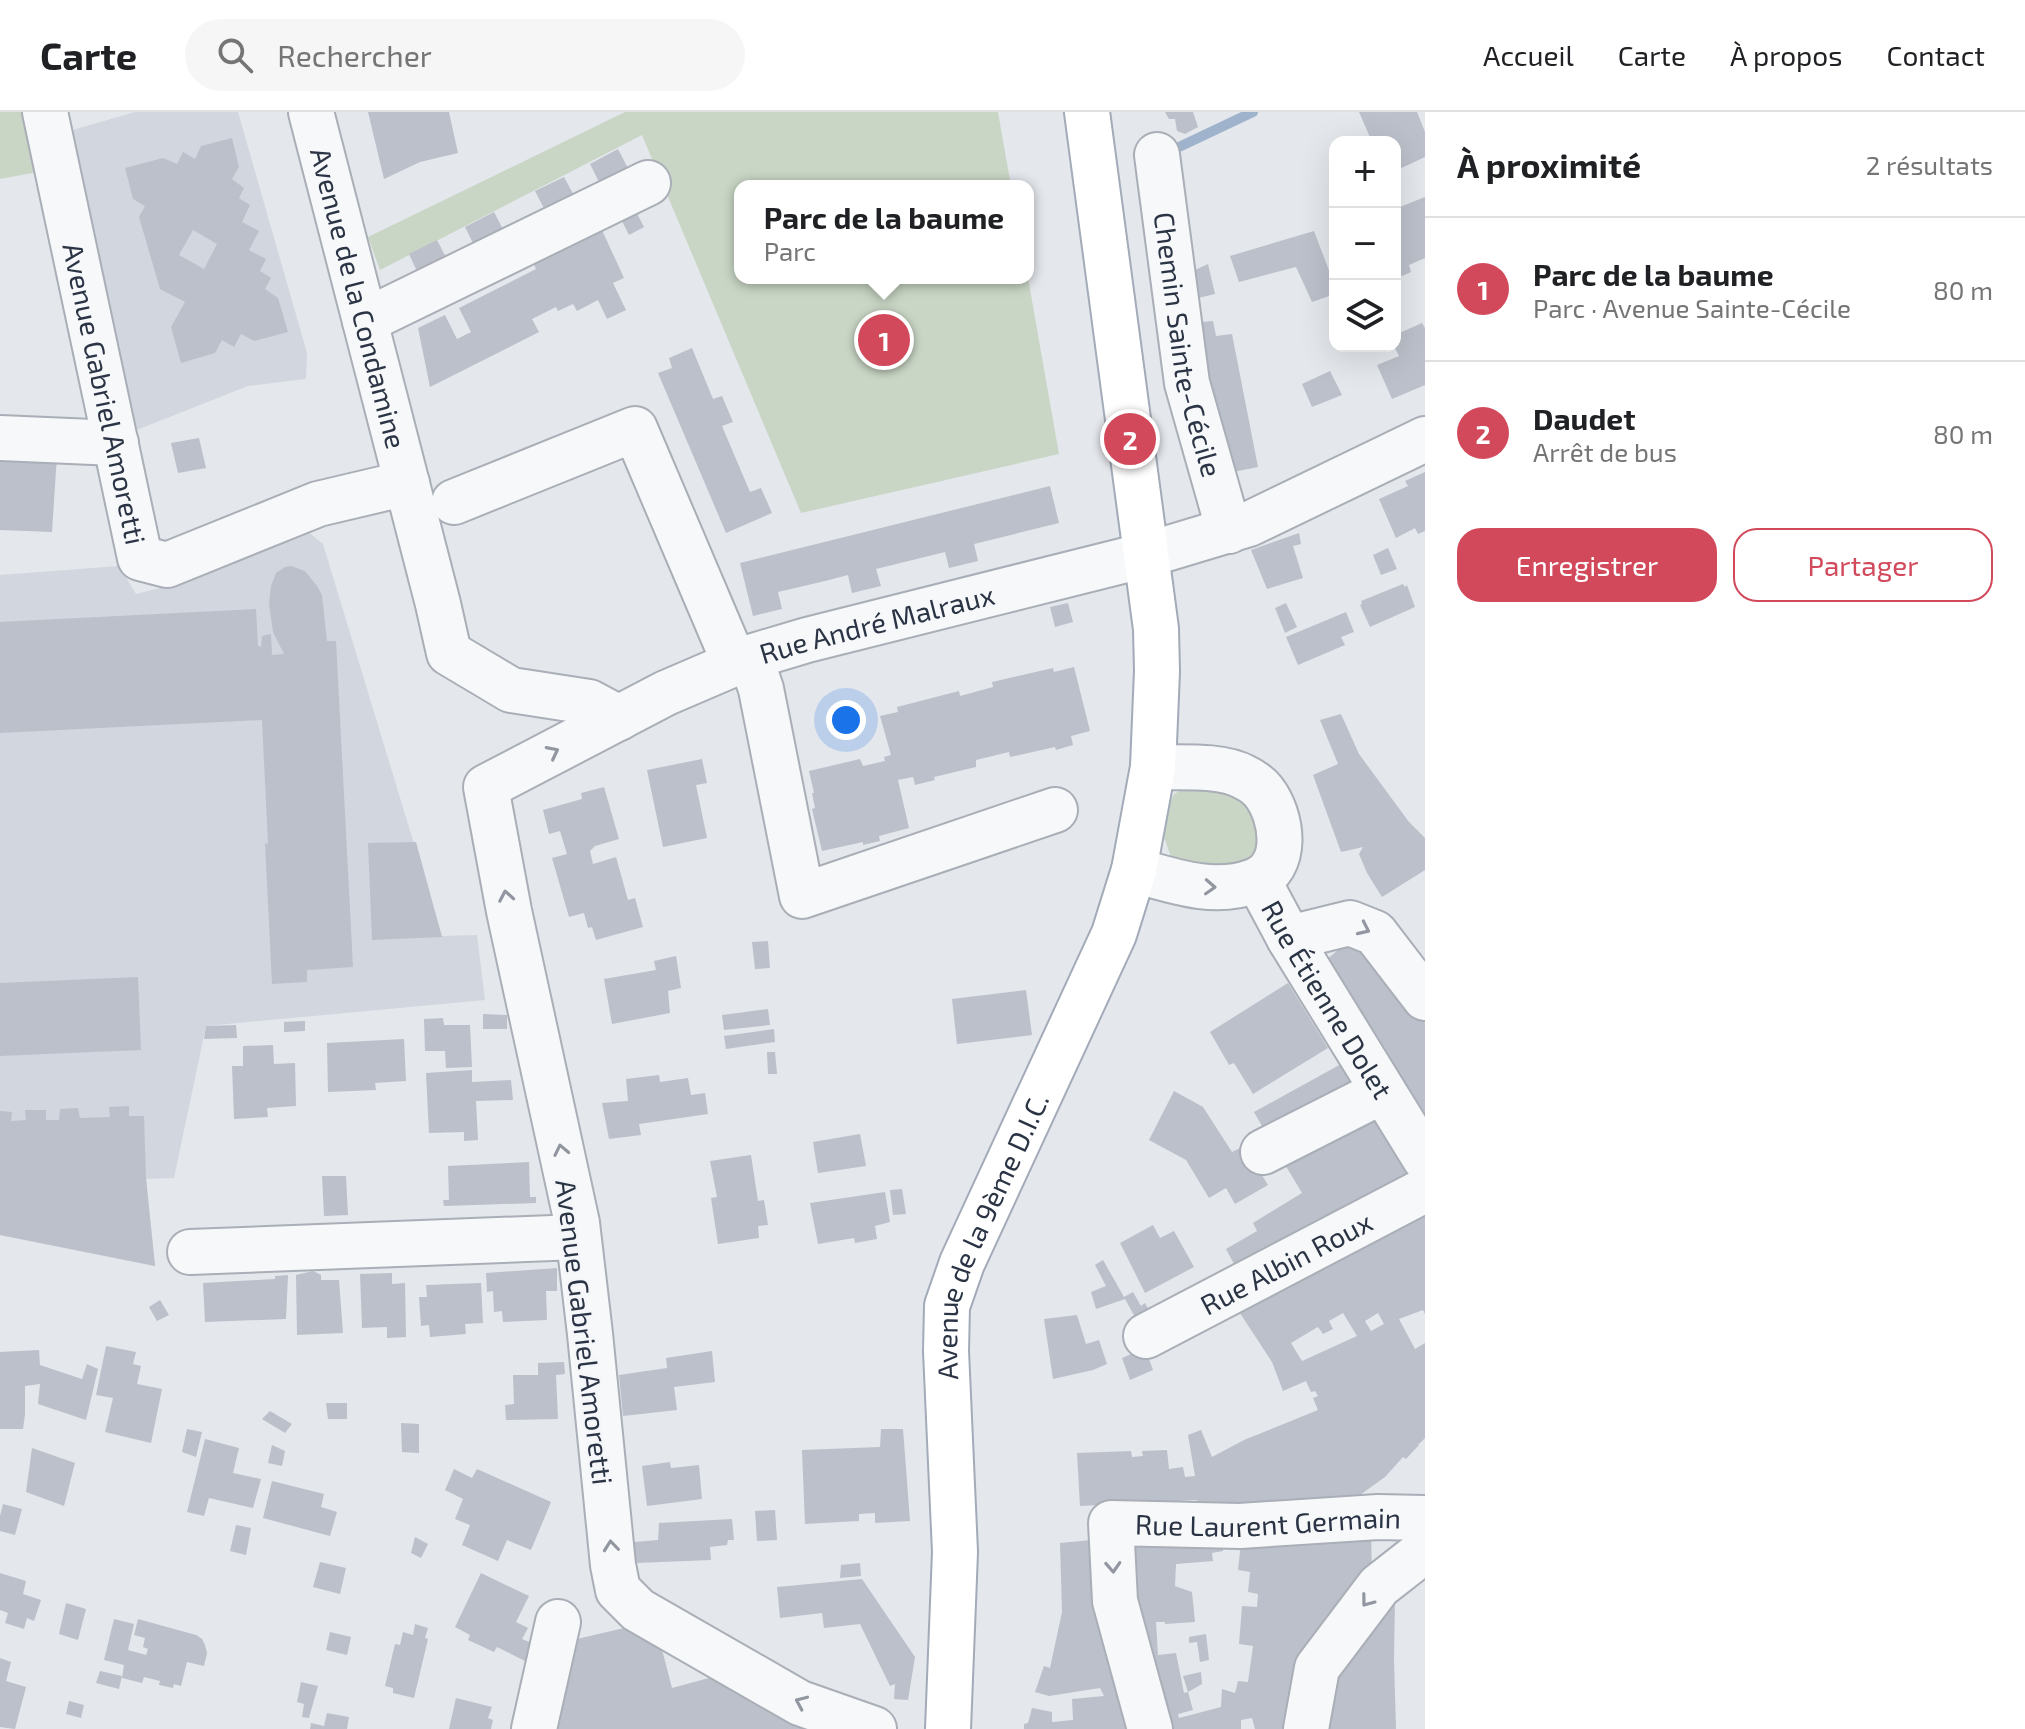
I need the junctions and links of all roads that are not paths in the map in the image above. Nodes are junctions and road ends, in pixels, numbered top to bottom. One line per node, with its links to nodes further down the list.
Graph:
1 (45, 112): 9 (street, Avenue Gabriel Amoretti)
2 (311, 112): 6 (street, Avenue de la Condamine)
3 (1087, 112): 13 (main road)
4 (1157, 155): 12 (street, Chemin Sainte-Cécile)
5 (648, 183): 6 (street)
6 (365, 321): 10 (street, Avenue de la Condamine)
7 (0, 438): 9 (street)
8 (1425, 439): 12 (street, Rue André Malraux)
9 (116, 443): 10 (street, Avenue Gabriel Amoretti)
10 (407, 483): 15 (street)
11 (454, 502): 14 (street)
12 (1229, 531): 13 (street, Rue André Malraux)
13 (1146, 555): 14 (street, Rue André Malraux); 16 (main road, Avenue de la 9ème D.I.C.)
14 (742, 660): 15 (street, Rue André Malraux); 18 (street)
15 (619, 718): 17 (street, Rue André Malraux, one-way to 15)
16 (1153, 767): 19 (main road, Avenue de la 9ème D.I.C.); 20 (street)
17 (486, 787): 27 (street, Avenue Gabriel Amoretti, one-way to 17)
18 (1055, 810)
19 (1134, 870): 20 (street, one-way to 20); 35 (main road, Avenue de la 9ème D.I.C.)
20 (1258, 880): 21 (street, Rue Étienne Dolet)
21 (1289, 938): 22 (street, one-way to 22); 23 (street, Rue Étienne Dolet)
22 (1425, 998)
23 (1383, 1091): 24 (street); 25 (street, Rue Étienne Dolet)
24 (1263, 1152)
25 (1425, 1159)
26 (1425, 1190): 29 (street, Rue Albin Roux)
27 (578, 1237): 28 (street); 34 (street, Avenue Gabriel Amoretti, one-way to 27)
28 (190, 1252)
29 (1146, 1336)
30 (1425, 1518): 36 (street, Rue Laurent Germain, one-way to 36)
31 (1425, 1550): 37 (street, one-way to 37)
32 (558, 1622): 33 (street)
33 (534, 1729)
34 (874, 1729)
35 (948, 1729)
36 (1150, 1729)
37 (1306, 1729)

